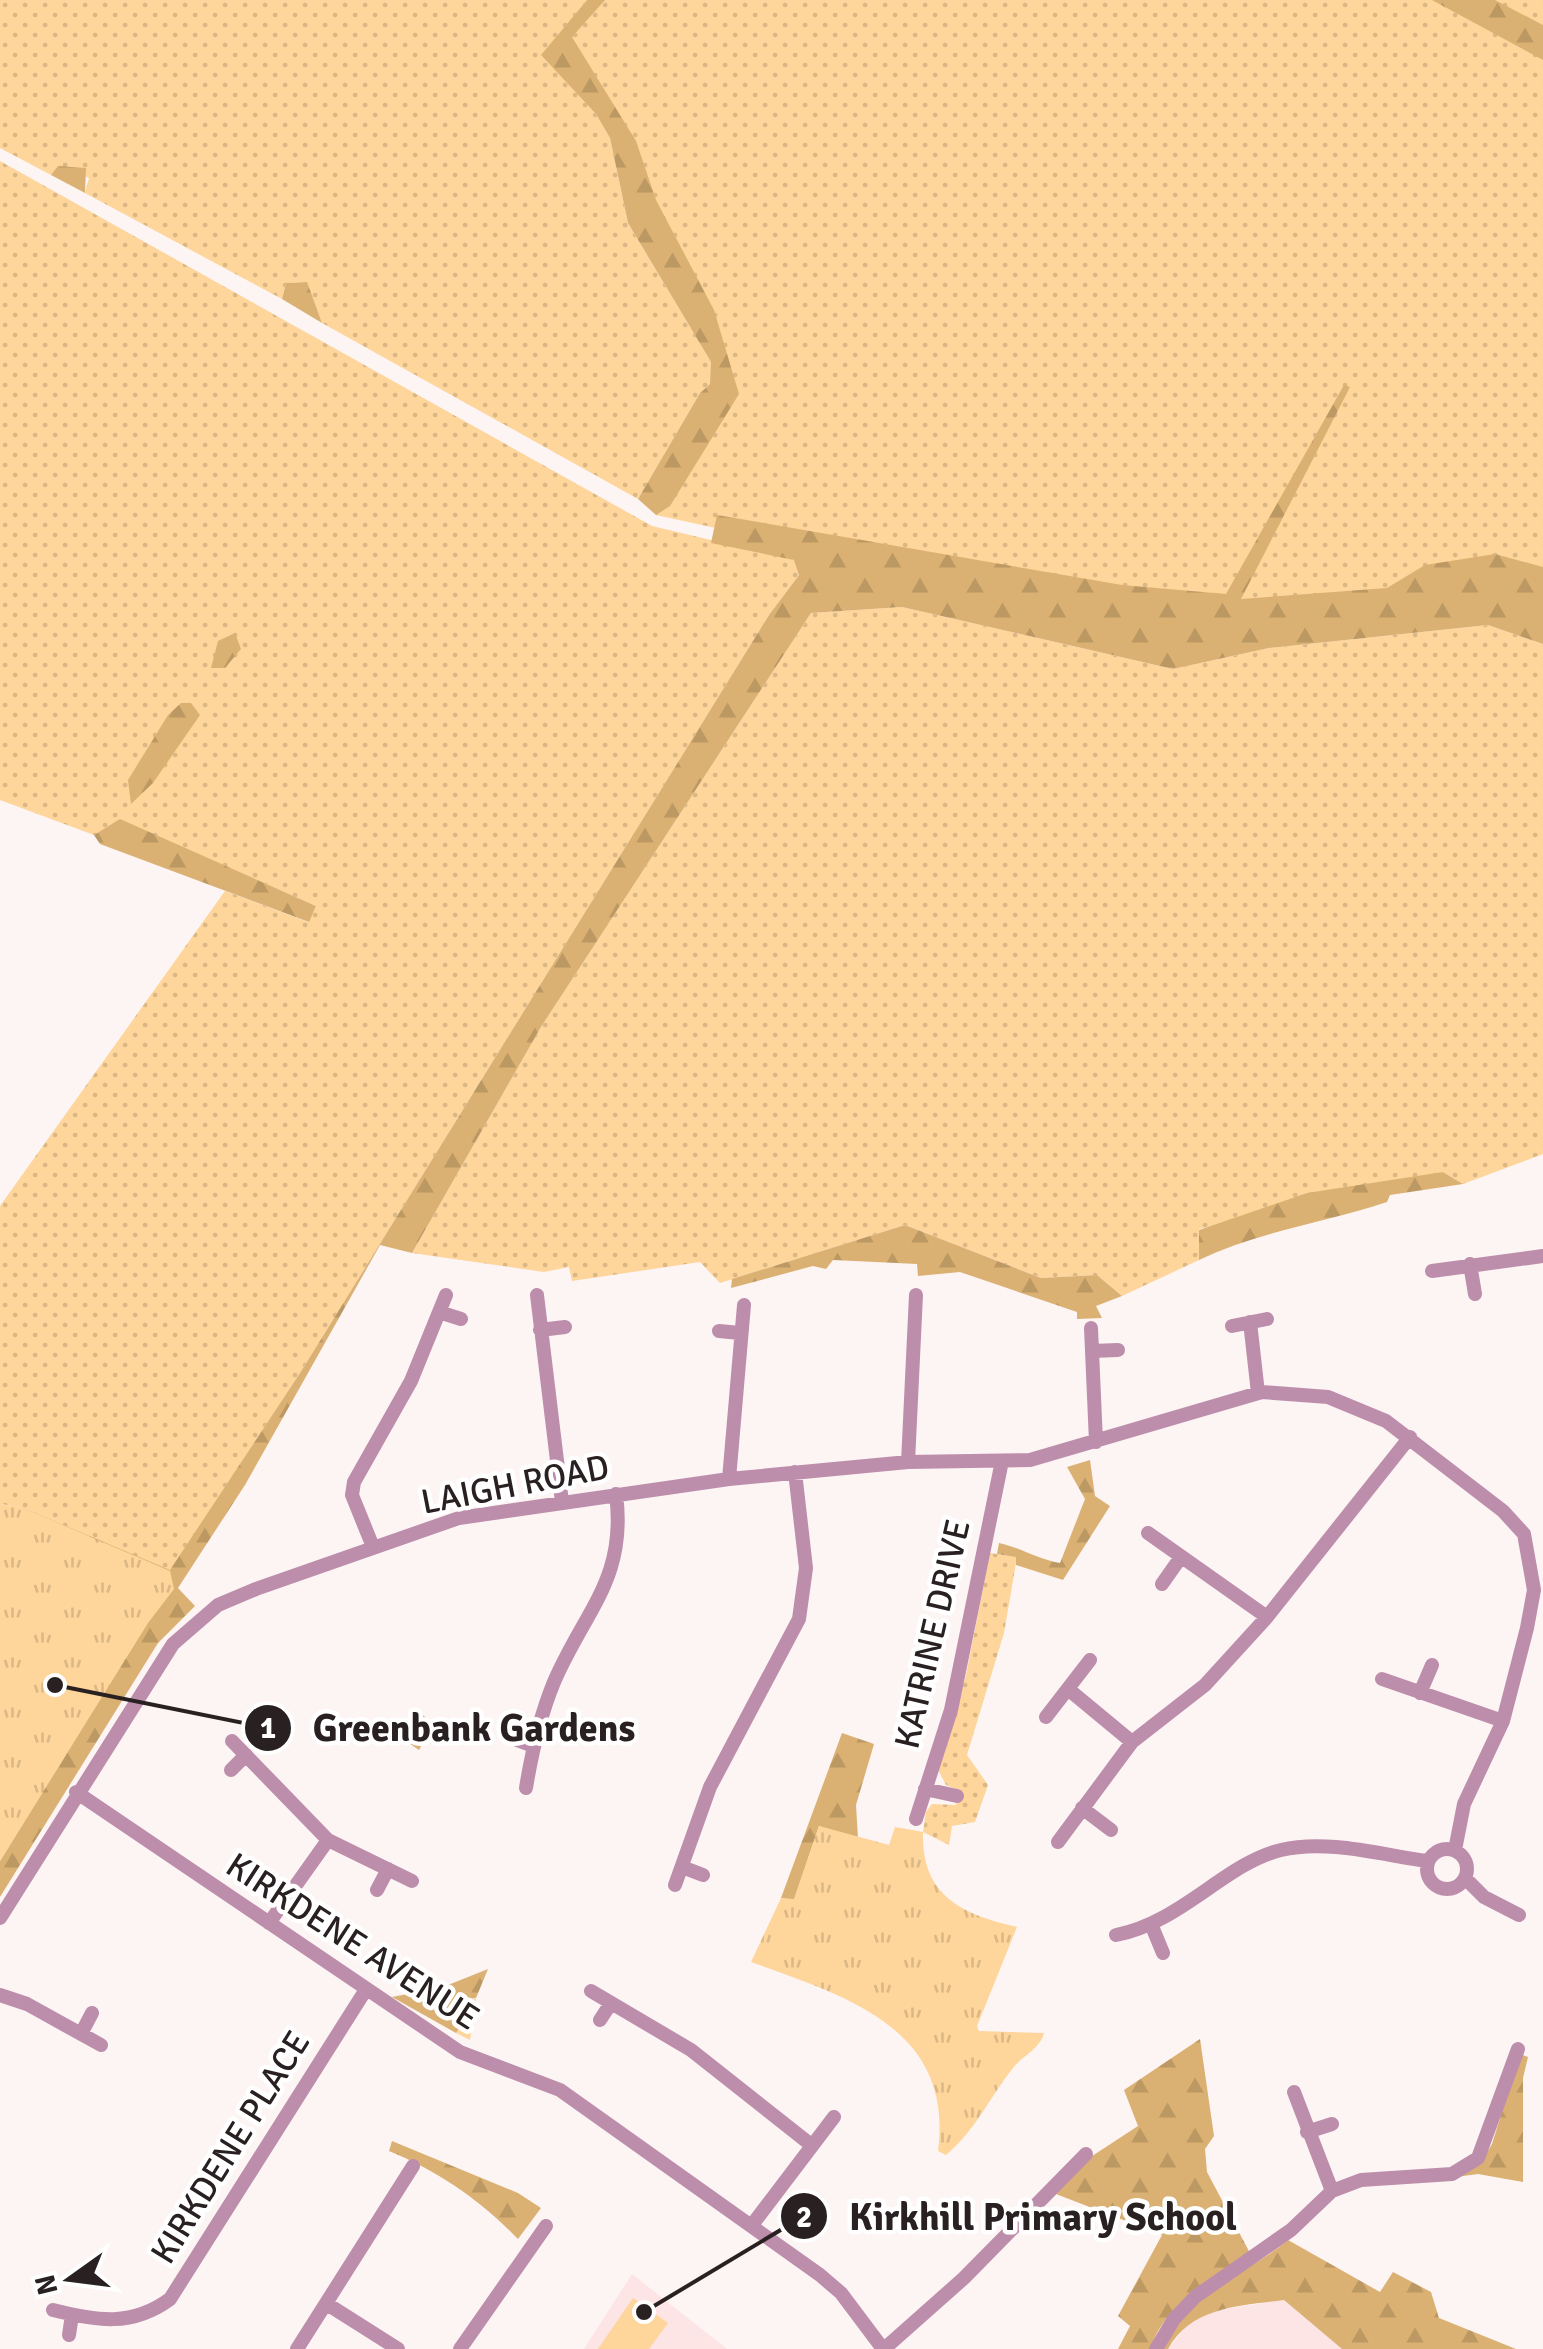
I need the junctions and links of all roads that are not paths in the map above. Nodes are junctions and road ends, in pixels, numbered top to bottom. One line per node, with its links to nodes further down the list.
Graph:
1 (1543, 1256): 2 (street)
2 (1470, 1264): 3 (street); 4 (street)
3 (1432, 1270)
4 (1475, 1294)
5 (446, 1295): 9 (street)
6 (537, 1295): 18 (street)
7 (916, 1295): 11 (street)
8 (744, 1305): 20 (street)
9 (439, 1312): 12 (street); 33 (street)
10 (896, 1316): 11 (street)
11 (914, 1316): 27 (street)
12 (461, 1319)
13 (1267, 1320): 14 (street)
14 (1250, 1322): 16 (street); 23 (street)
15 (565, 1326): 18 (street)
16 (1232, 1326)
17 (1091, 1328): 22 (street)
18 (540, 1330): 31 (street)
19 (719, 1330): 20 (street)
20 (740, 1333): 29 (street)
21 (1118, 1350): 22 (street)
22 (1092, 1351): 25 (street)
23 (1258, 1393): 24 (street, LAIGH ROAD); 25 (street, LAIGH ROAD)
24 (1410, 1437): 35 (street, LAIGH ROAD); 37 (street)
25 (1096, 1442): 26 (street, LAIGH ROAD)
26 (1002, 1461): 27 (street, LAIGH ROAD); 52 (street, KATRINE DRIVE)
27 (908, 1462): 28 (street, LAIGH ROAD)
28 (795, 1472): 29 (street, LAIGH ROAD); 62 (street)
29 (729, 1479): 30 (street, LAIGH ROAD)
30 (616, 1494): 31 (street, LAIGH ROAD); 48 (street)
31 (562, 1502): 33 (street, LAIGH ROAD)
32 (1148, 1534): 34 (street)
33 (373, 1547): 53 (street, LAIGH ROAD)
34 (1181, 1556): 36 (street); 37 (street)
35 (1537, 1559): 44 (street, LAIGH ROAD)
36 (1162, 1584)
37 (1266, 1616): 47 (street)
38 (1090, 1660): 41 (street)
39 (1432, 1665): 42 (street)
40 (1382, 1679): 42 (street)
41 (1068, 1689): 43 (street); 47 (street)
42 (1420, 1693): 44 (street)
43 (1046, 1717)
44 (1503, 1721): 60 (street, LAIGH ROAD)
45 (517, 1740): 48 (street)
46 (232, 1741): 49 (street)
47 (1132, 1742): 55 (street)
48 (533, 1746): 51 (street)
49 (246, 1755): 50 (street); 58 (street)
50 (231, 1770)
51 (526, 1788)
52 (924, 1789): 54 (street); 56 (street, KATRINE DRIVE)
53 (76, 1792): 70 (street, LAIGH ROAD); 71 (street, KIRKDENE AVENUE)
54 (957, 1796)
55 (1082, 1808): 57 (street); 59 (street)
56 (916, 1819)
57 (1111, 1830)
58 (328, 1840): 63 (street); 71 (street)
59 (1058, 1842)
60 (1455, 1850): 61 (street); 65 (street)
61 (1428, 1862): 65 (street); 72 (street)
62 (682, 1866): 64 (street); 67 (street)
63 (388, 1870): 66 (street); 68 (street)
64 (703, 1875)
65 (1465, 1878): 69 (street)
66 (412, 1881)
67 (675, 1885)
68 (377, 1890)
69 (1519, 1915)
70 (0, 1918)
71 (269, 1924): 75 (street, KIRKDENE AVENUE)
72 (1151, 1924): 73 (street); 74 (street)
73 (1116, 1935)
74 (1163, 1953)
75 (365, 1991): 94 (street, KIRKDENE AVENUE); 98 (street, KIRKDENE PLACE)
76 (591, 1991): 78 (street)
77 (0, 1996): 81 (street)
78 (611, 2003): 80 (street); 88 (street)
79 (92, 2013): 81 (street)
80 (600, 2020)
81 (82, 2034): 82 (street)
82 (101, 2044)
83 (1518, 2048): 93 (street)
84 (1294, 2092): 87 (street)
85 (834, 2117): 88 (street)
86 (1332, 2124): 87 (street)
87 (1307, 2132): 93 (street)
88 (810, 2144): 94 (street)
89 (1086, 2154): 92 (street)
90 (1057, 2155): 92 (street)
91 (413, 2166): 96 (street)
92 (1070, 2166): 103 (street)
93 (1332, 2191): 104 (street)
94 (752, 2225): 103 (street, KIRKDENE AVENUE)
95 (546, 2226): 102 (street)
96 (327, 2304): 100 (street); 101 (street)
97 (52, 2310): 98 (street, KIRKDENE PLACE)
98 (72, 2315): 99 (street)
99 (69, 2334)
100 (297, 2349)
101 (398, 2349)
102 (460, 2349)
103 (883, 2349)
104 (1156, 2349)

